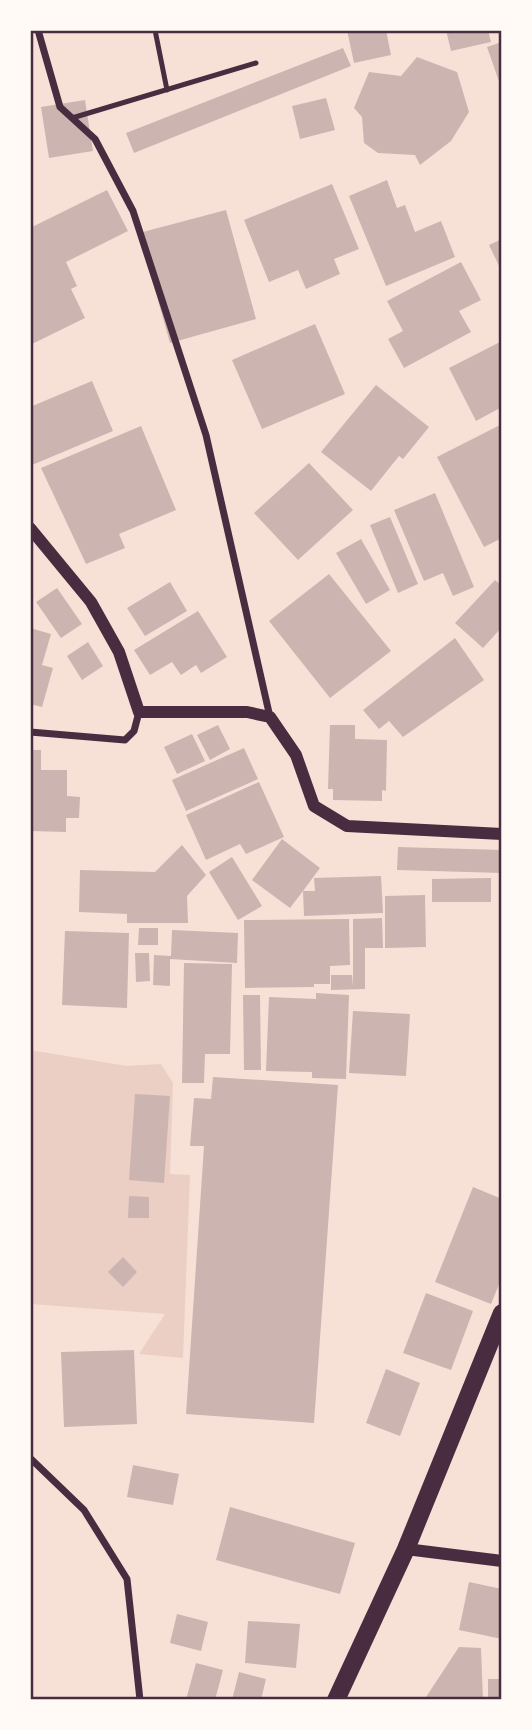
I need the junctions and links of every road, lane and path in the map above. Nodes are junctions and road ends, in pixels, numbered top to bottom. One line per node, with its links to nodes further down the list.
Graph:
1 (38, 30): 5 (street)
2 (155, 30): 4 (lane)
3 (256, 63): 4 (lane)
4 (167, 90): 5 (lane)
5 (72, 118): 8 (street)
6 (30, 528): 7 (street)
7 (139, 712): 8 (street); 9 (street)
8 (270, 717): 10 (street)
9 (30, 732)
10 (502, 834)
11 (502, 1313): 13 (main road)
12 (30, 1458): 15 (street)
13 (406, 1549): 14 (street); 16 (main road)
14 (502, 1561)
15 (140, 1700)
16 (336, 1700)

